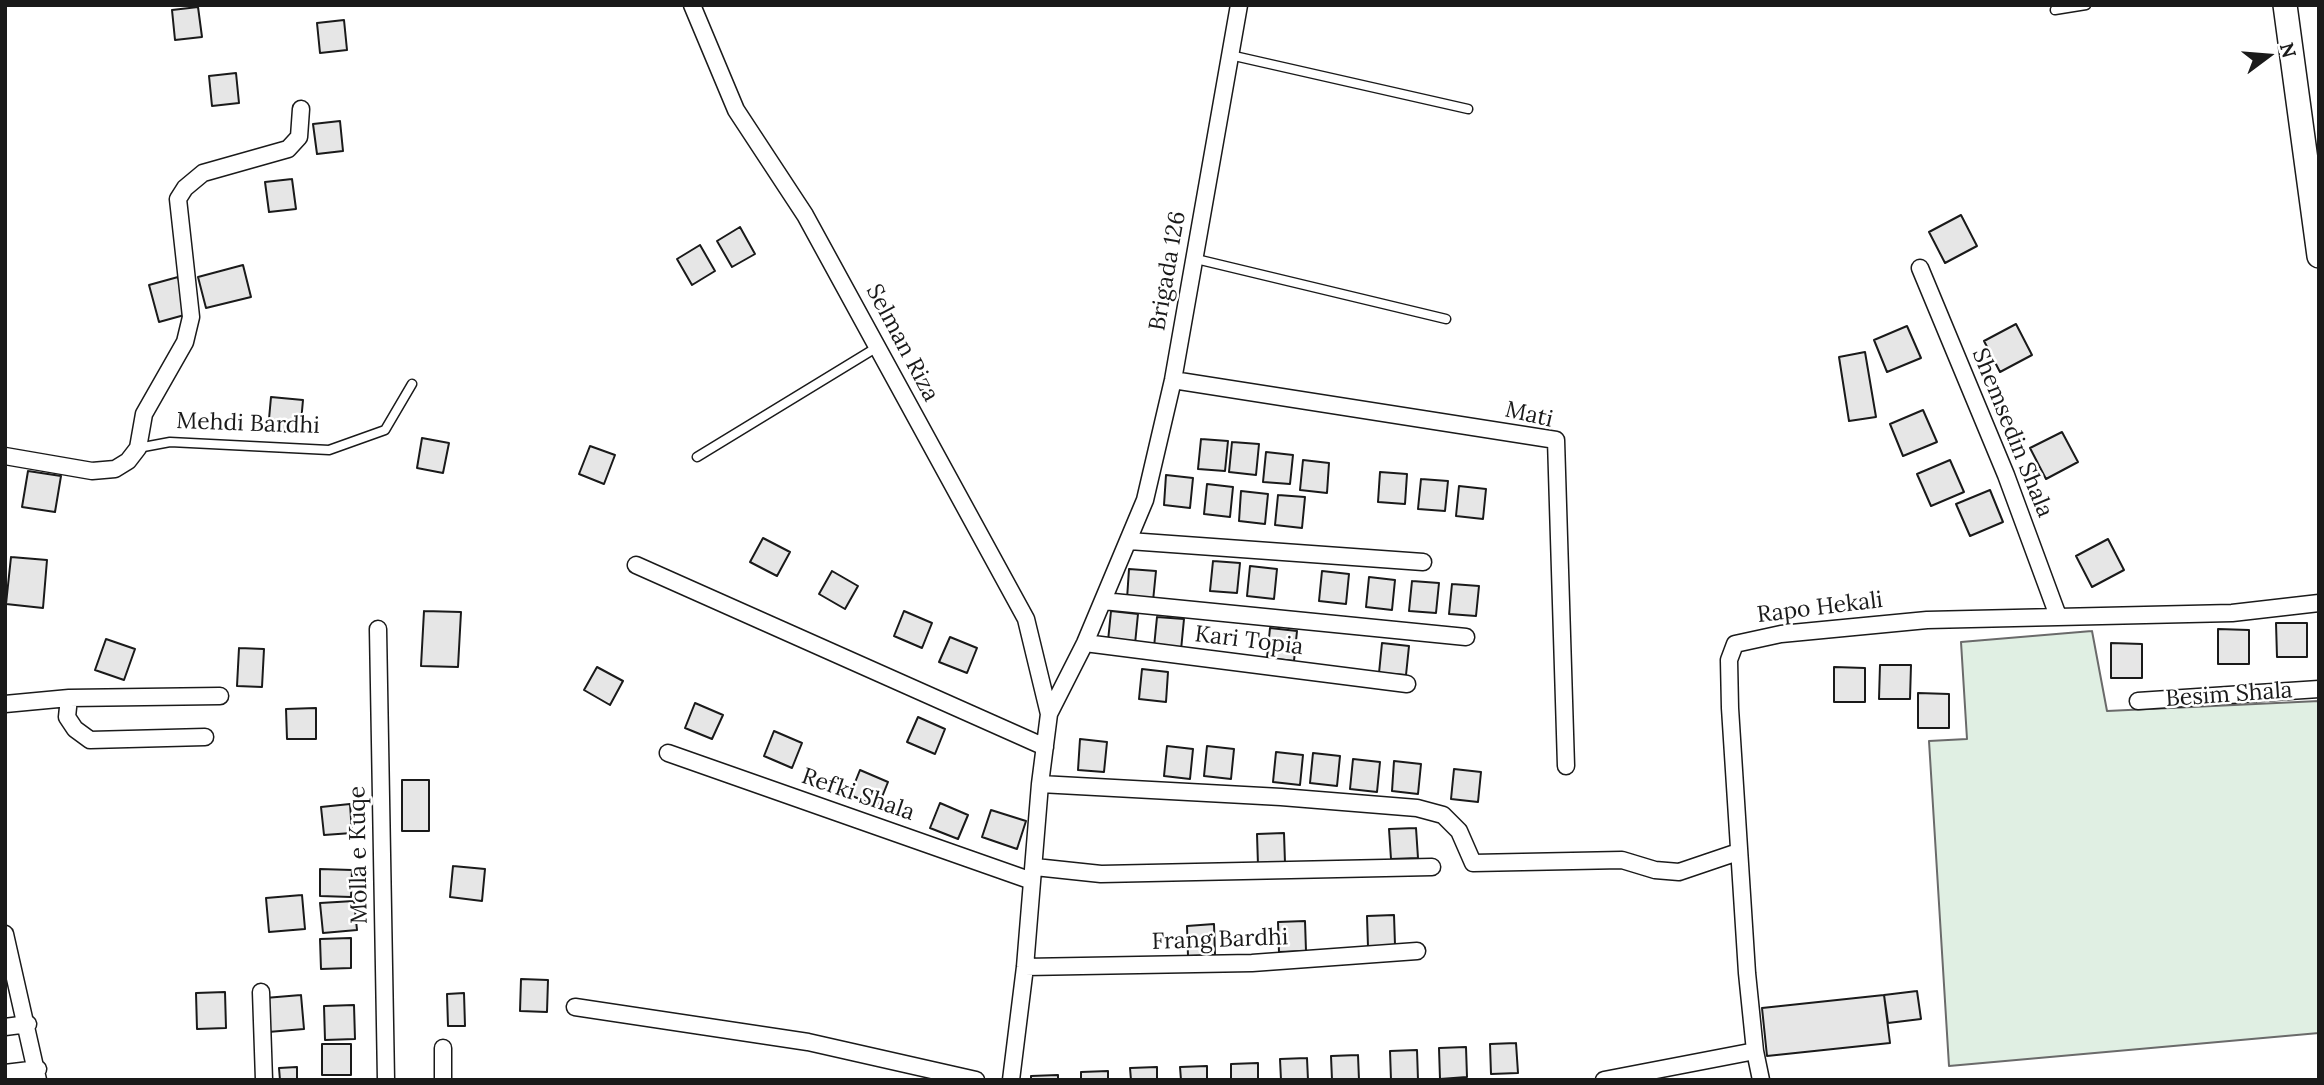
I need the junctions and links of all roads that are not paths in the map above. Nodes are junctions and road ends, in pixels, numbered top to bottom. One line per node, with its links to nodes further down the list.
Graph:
1 (691, 5): 14 (street, Selman Riza)
2 (1239, 5): 6 (street, Brigada 126)
3 (2086, 5): 5 (lane)
4 (2286, 5): 9 (street)
5 (2055, 10)
6 (1230, 55): 8 (lane); 11 (street, Brigada 126)
7 (301, 109): 17 (street, Mehdi Bardhi)
8 (1468, 109)
9 (2312, 162): 10 (street)
10 (2319, 256)
11 (1192, 258): 13 (lane); 15 (street, Brigada 126)
12 (1920, 268): 25 (street, Shemsedin Shala)
13 (1446, 319)
14 (879, 346): 19 (lane); 35 (street, Selman Riza)
15 (1173, 380): 20 (street, Brigada 126); 39 (street, Mati)
16 (412, 384): 17 (lane, Mehdi Bardhi)
17 (138, 448): 18 (street, Mehdi Bardhi)
18 (5, 456)
19 (697, 457)
20 (1129, 541): 21 (street); 23 (street, Brigada 126)
21 (1423, 562)
22 (636, 565): 37 (street)
23 (1103, 601): 27 (street); 28 (street, Brigada 126)
24 (2319, 603): 25 (street, Rapo Hekali)
25 (2058, 616): 41 (street, Rapo Hekali)
26 (378, 629): 56 (street, Molla e Kuqe)
27 (1466, 637)
28 (1085, 643): 29 (street, Kari Topia); 35 (street, Brigada 126)
29 (1408, 684)
30 (2319, 689): 33 (street, Besim Shala)
31 (220, 696): 32 (street)
32 (69, 698): 34 (street); 36 (street)
33 (2138, 701)
34 (5, 704)
35 (1049, 713): 37 (street)
36 (205, 737)
37 (1045, 747): 40 (street)
38 (668, 753): 43 (street, Refki Shala)
39 (1566, 766)
40 (1040, 784): 41 (street); 43 (street)
41 (1738, 852): 52 (street, Rapo Hekali)
42 (1432, 867): 43 (street, Refki Shala)
43 (1033, 874): 46 (street)
44 (5, 934): 49 (street)
45 (1417, 951): 46 (street, Frang Bardhi)
46 (1025, 967): 59 (street)
47 (261, 992): 55 (street)
48 (575, 1007): 58 (street)
49 (28, 1024): 50 (street); 54 (street)
50 (5, 1027)
51 (443, 1048): 57 (street)
52 (1755, 1051): 60 (street); 61 (street, Rapo Hekali)
53 (5, 1073): 54 (street)
54 (38, 1075)
55 (264, 1080)
56 (386, 1080)
57 (443, 1080)
58 (976, 1080)
59 (1011, 1080)
60 (1604, 1080)
61 (1761, 1080)

